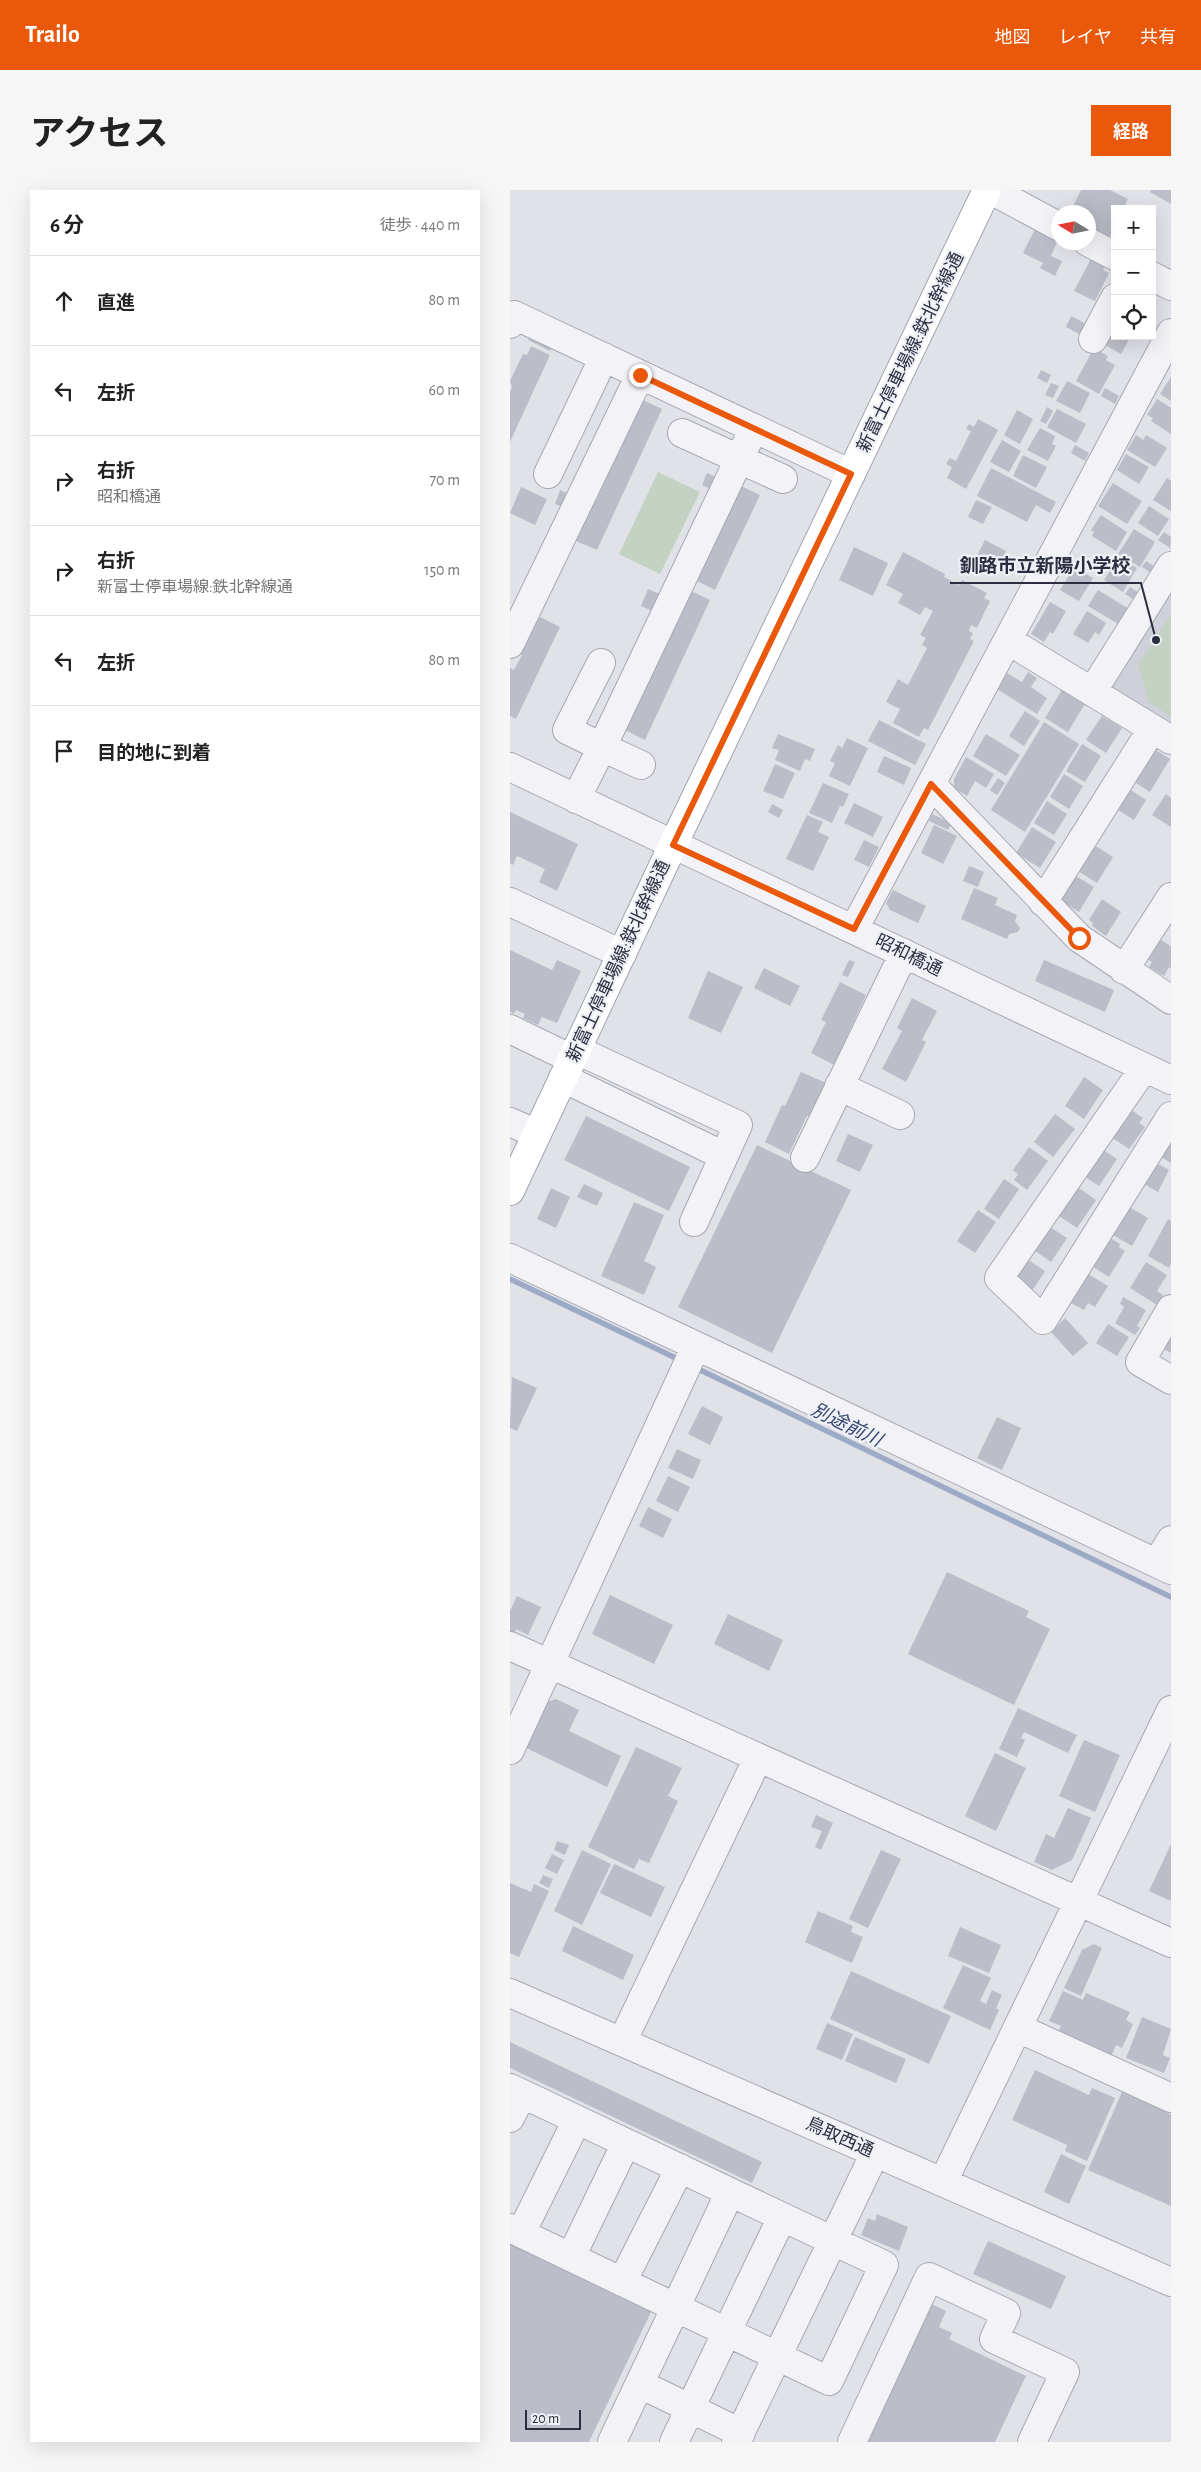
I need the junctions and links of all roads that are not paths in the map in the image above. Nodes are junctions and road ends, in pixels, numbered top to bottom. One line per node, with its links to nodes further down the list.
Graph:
1 (989, 190): 2 (street); 17 (main road, 新富士停車場線:鉄北幹線通)
2 (1051, 222)
3 (1096, 246): 4 (street)
4 (1111, 254)
5 (1156, 278): 6 (street)
6 (1171, 286)
7 (1111, 305): 10 (street)
8 (510, 324): 11 (street)
9 (1171, 333): 20 (street)
10 (1093, 339)
11 (604, 357): 12 (street); 16 (street)
12 (640, 375): 13 (street); 21 (street)
13 (754, 428): 15 (street); 17 (street)
14 (682, 433): 15 (street)
15 (740, 458): 18 (street); 25 (street)
16 (548, 474)
17 (851, 474): 30 (main road, 新富士停車場線:鉄北幹線通)
18 (783, 479)
19 (1171, 566): 23 (street)
20 (1008, 641): 23 (street); 28 (street)
21 (510, 644)
22 (601, 663): 25 (street)
23 (1092, 692): 24 (street)
24 (1162, 735): 33 (street)
25 (602, 747): 26 (street); 29 (street)
26 (641, 765)
27 (510, 767): 29 (street, 昭和橋通)
28 (931, 784): 33 (street); 34 (street)
29 (576, 799): 30 (street, 昭和橋通)
30 (673, 845): 34 (street, 昭和橋通); 36 (main road, 新富士停車場線:鉄北幹線通)
31 (1171, 897): 37 (street)
32 (510, 902): 36 (street)
33 (1043, 902): 37 (street)
34 (854, 929): 35 (street, 昭和橋通)
35 (904, 953): 41 (street, 昭和橋通); 43 (street)
36 (622, 954): 40 (main road, 新富士停車場線:鉄北幹線通)
37 (1124, 970): 38 (street)
38 (1171, 1000)
39 (510, 1029): 40 (street)
40 (571, 1062): 47 (main road, 新富士停車場線:鉄北幹線通); 50 (street)
41 (1144, 1068): 42 (street, 昭和橋通); 45 (street)
42 (1171, 1080)
43 (839, 1086): 44 (street); 48 (street)
44 (900, 1115)
45 (1171, 1116)
46 (510, 1122): 47 (street)
47 (537, 1134): 49 (main road, 新富士停車場線:鉄北幹線通)
48 (804, 1158)
49 (510, 1192)
50 (694, 1222)
51 (510, 1258): 53 (street)
52 (1171, 1309): 54 (street)
53 (696, 1346): 56 (street); 58 (street)
54 (1171, 1380)
55 (1171, 1540): 56 (street)
56 (1164, 1566)
57 (510, 1646): 58 (street)
58 (550, 1664): 60 (street); 61 (street)
59 (1171, 1710): 62 (street)
60 (510, 1750)
61 (758, 1758): 62 (street); 66 (street)
62 (1079, 1902): 63 (street); 65 (street)
63 (1171, 1943)
64 (510, 1993): 66 (street, 鳥取西通)
65 (1018, 2028): 68 (street); 74 (street)
66 (622, 2042): 72 (street, 鳥取西通)
67 (516, 2091): 69 (street); 70 (street)
68 (1171, 2098)
69 (510, 2118)
70 (577, 2120): 71 (street); 77 (street)
71 (626, 2143): 73 (street); 79 (street)
72 (875, 2152): 74 (street, 鳥取西通); 78 (street)
73 (680, 2168): 75 (street); 80 (street)
74 (943, 2182): 81 (street, 鳥取西通)
75 (730, 2192): 76 (street); 82 (street)
76 (782, 2217): 78 (street); 83 (street)
77 (515, 2230): 79 (street)
78 (833, 2240): 84 (street); 84 (street)
79 (571, 2257): 80 (street)
80 (622, 2282): 82 (street)
81 (1171, 2282)
82 (676, 2308): 83 (street); 85 (street)
83 (727, 2332): 84 (street); 86 (street)
84 (777, 2356): 87 (street)
85 (640, 2384): 86 (street); 88 (street)
86 (690, 2408): 87 (street); 89 (street)
87 (738, 2437)
88 (612, 2442)
89 (674, 2442)
90 (852, 2442): 91 (street)
91 (1032, 2442)

